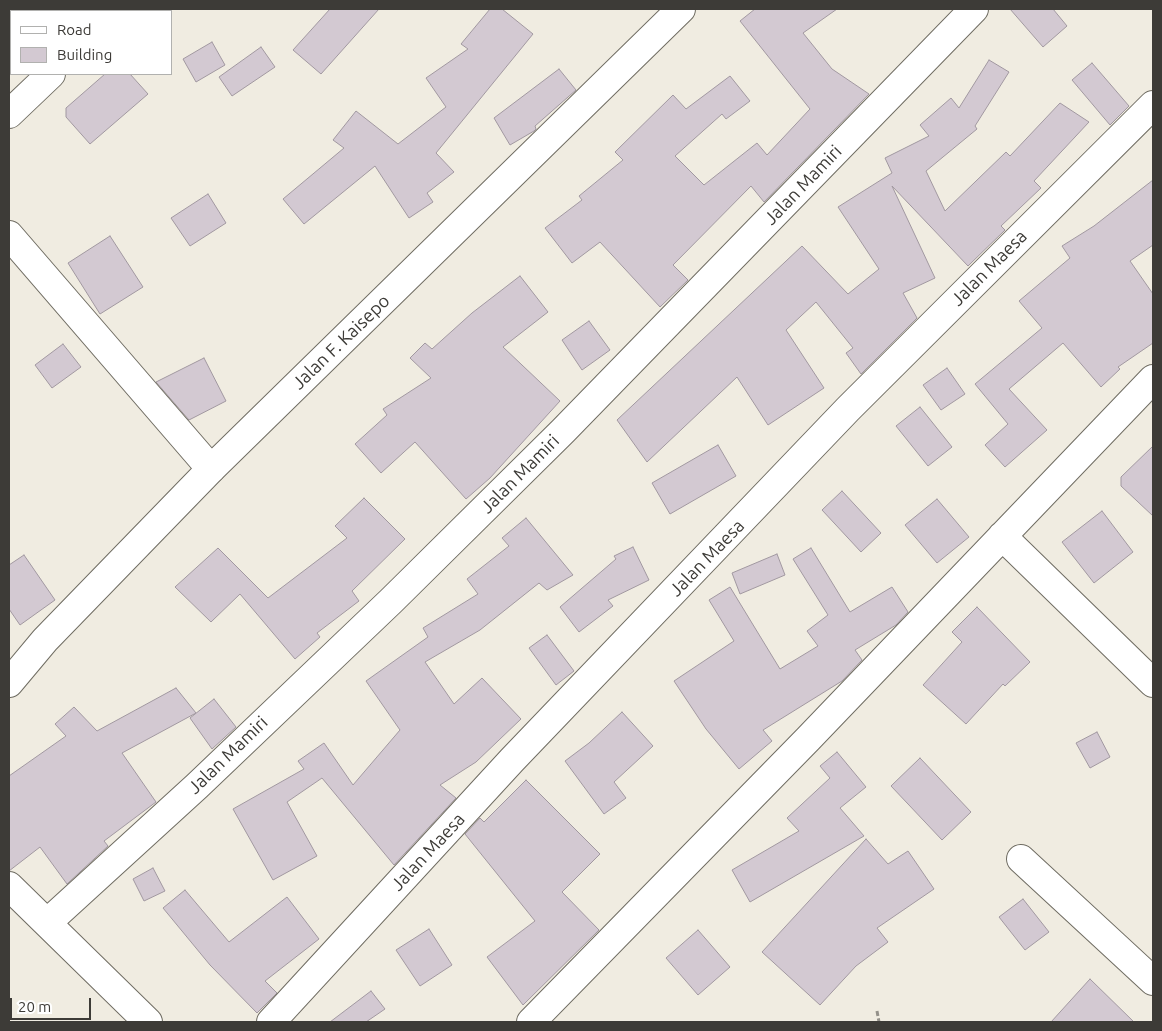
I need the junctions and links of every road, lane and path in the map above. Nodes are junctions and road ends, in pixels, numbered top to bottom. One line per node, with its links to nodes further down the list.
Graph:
1 (681, 9): 8 (street, Jalan F. Kaisepo)
2 (974, 9): 14 (street, Jalan Mamiri)
3 (50, 75): 5 (street)
4 (1153, 105): 18 (street, Jalan Maesa)
5 (9, 114)
6 (9, 235): 8 (street)
7 (1153, 380): 9 (street)
8 (211, 469): 10 (street, Jalan F. Kaisepo)
9 (1002, 536): 11 (street); 19 (street)
10 (9, 683)
11 (1153, 683)
12 (1022, 859): 15 (street)
13 (9, 886): 14 (street)
14 (48, 922): 17 (street)
15 (1153, 981)
16 (877, 1012): 20 (path)
17 (148, 1022)
18 (271, 1022)
19 (530, 1022)
20 (879, 1022)

